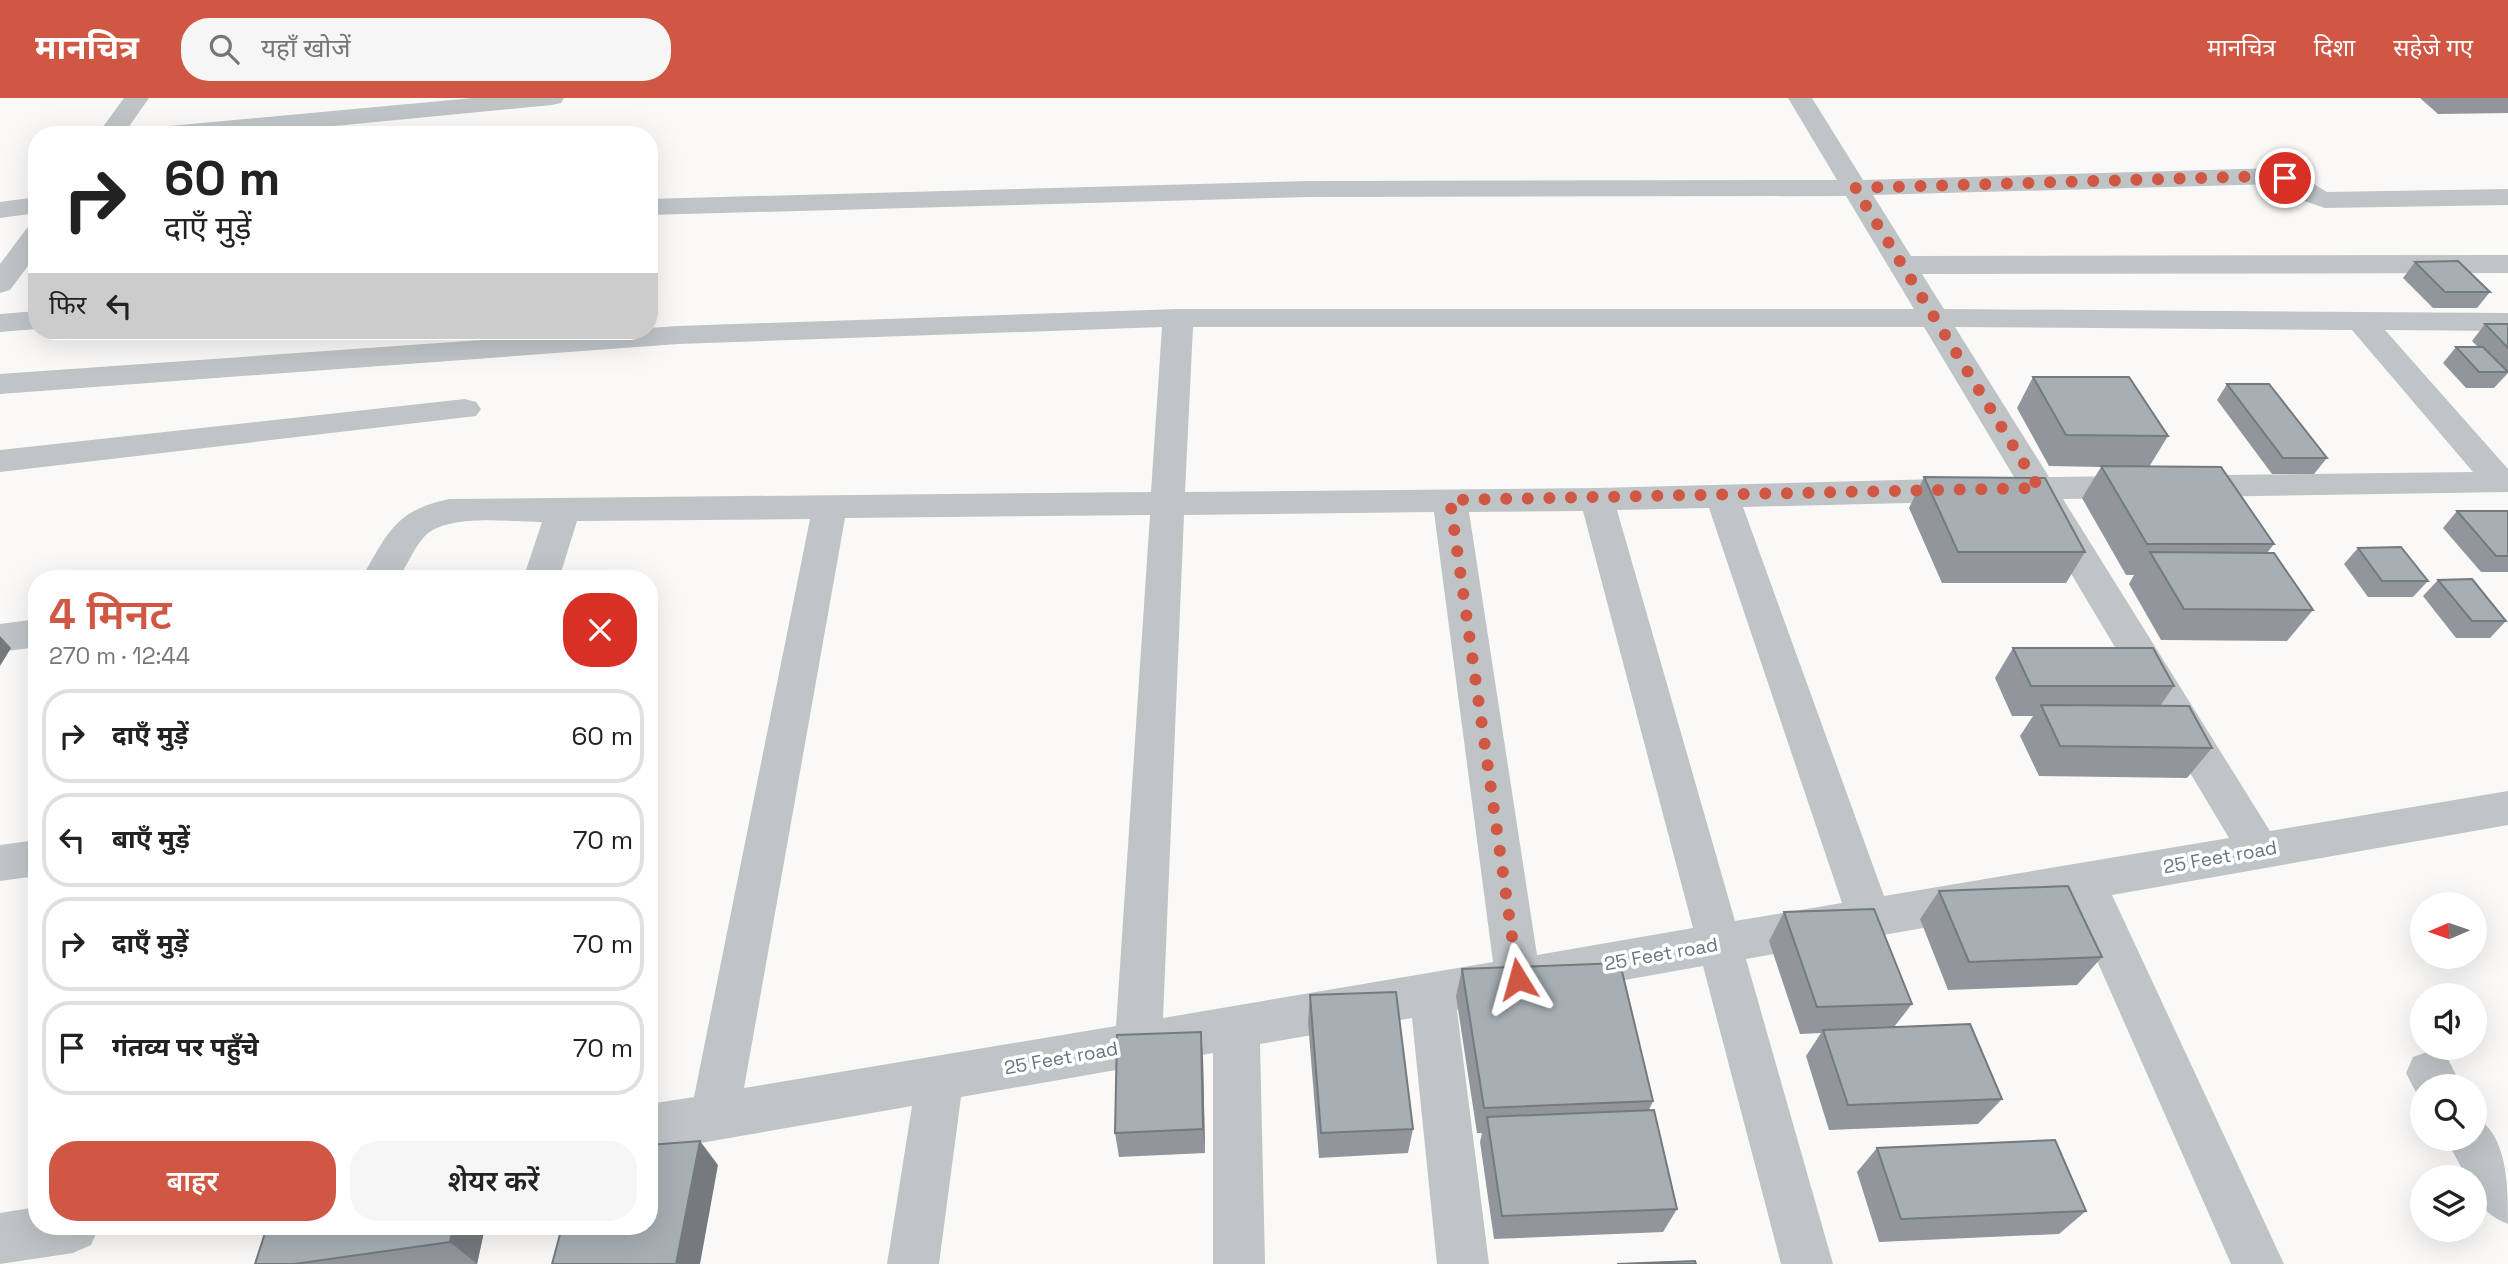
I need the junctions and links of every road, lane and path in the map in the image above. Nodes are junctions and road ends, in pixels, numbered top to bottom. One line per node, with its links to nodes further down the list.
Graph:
1 (552, 98): 5 (street)
2 (1800, 98): 6 (street)
3 (143, 99): 4 (street)
4 (118, 126)
5 (255, 126)
6 (1855, 188): 7 (street); 9 (street); 13 (street)
7 (2508, 197)
8 (28, 206): 10 (street)
9 (658, 206)
10 (0, 210)
11 (28, 246): 14 (street)
12 (2508, 264): 13 (street)
13 (1903, 265): 16 (street)
14 (0, 284)
15 (1178, 318): 16 (street); 21 (street); 31 (street)
16 (1935, 318): 17 (street); 27 (street)
17 (2360, 320): 19 (street); 26 (street)
18 (28, 321): 20 (street)
19 (2508, 322)
20 (0, 323)
21 (658, 336)
22 (609, 340): 23 (street)
23 (0, 384)
24 (465, 408): 25 (street)
25 (0, 461)
26 (2504, 483): 27 (street)
27 (2039, 488): 28 (street); 39 (street)
28 (1722, 496): 29 (street); 43 (street)
29 (1597, 499): 30 (street); 44 (street)
30 (1450, 500): 31 (street); 45 (street)
31 (1168, 503): 32 (street); 48 (street)
32 (830, 506): 33 (street); 50 (street)
33 (562, 510): 34 (street); 35 (street)
34 (384, 570)
35 (544, 570)
36 (28, 634): 37 (street)
37 (0, 638)
38 (2508, 808): 39 (street, 25 Feet road)
39 (2259, 850): 42 (street, 25 Feet road)
40 (28, 859): 41 (street)
41 (0, 863)
42 (2083, 880): 43 (street, 25 Feet road); 60 (street)
43 (1870, 917): 44 (street, 25 Feet road)
44 (1717, 944): 45 (street, 25 Feet road); 59 (street)
45 (1518, 979): 46 (street, 25 Feet road)
46 (1432, 993): 47 (street, 25 Feet road); 58 (street)
47 (1236, 1027): 48 (street, 25 Feet road); 57 (street)
48 (1138, 1045): 49 (street, 25 Feet road)
49 (940, 1078): 50 (street, 25 Feet road); 56 (street)
50 (714, 1117): 51 (street, 25 Feet road)
51 (658, 1126)
52 (2478, 1151): 53 (street)
53 (2508, 1199)
54 (28, 1234): 55 (street)
55 (0, 1239)
56 (913, 1264)
57 (1239, 1264)
58 (1463, 1264)
59 (1807, 1264)
60 (2258, 1264)

